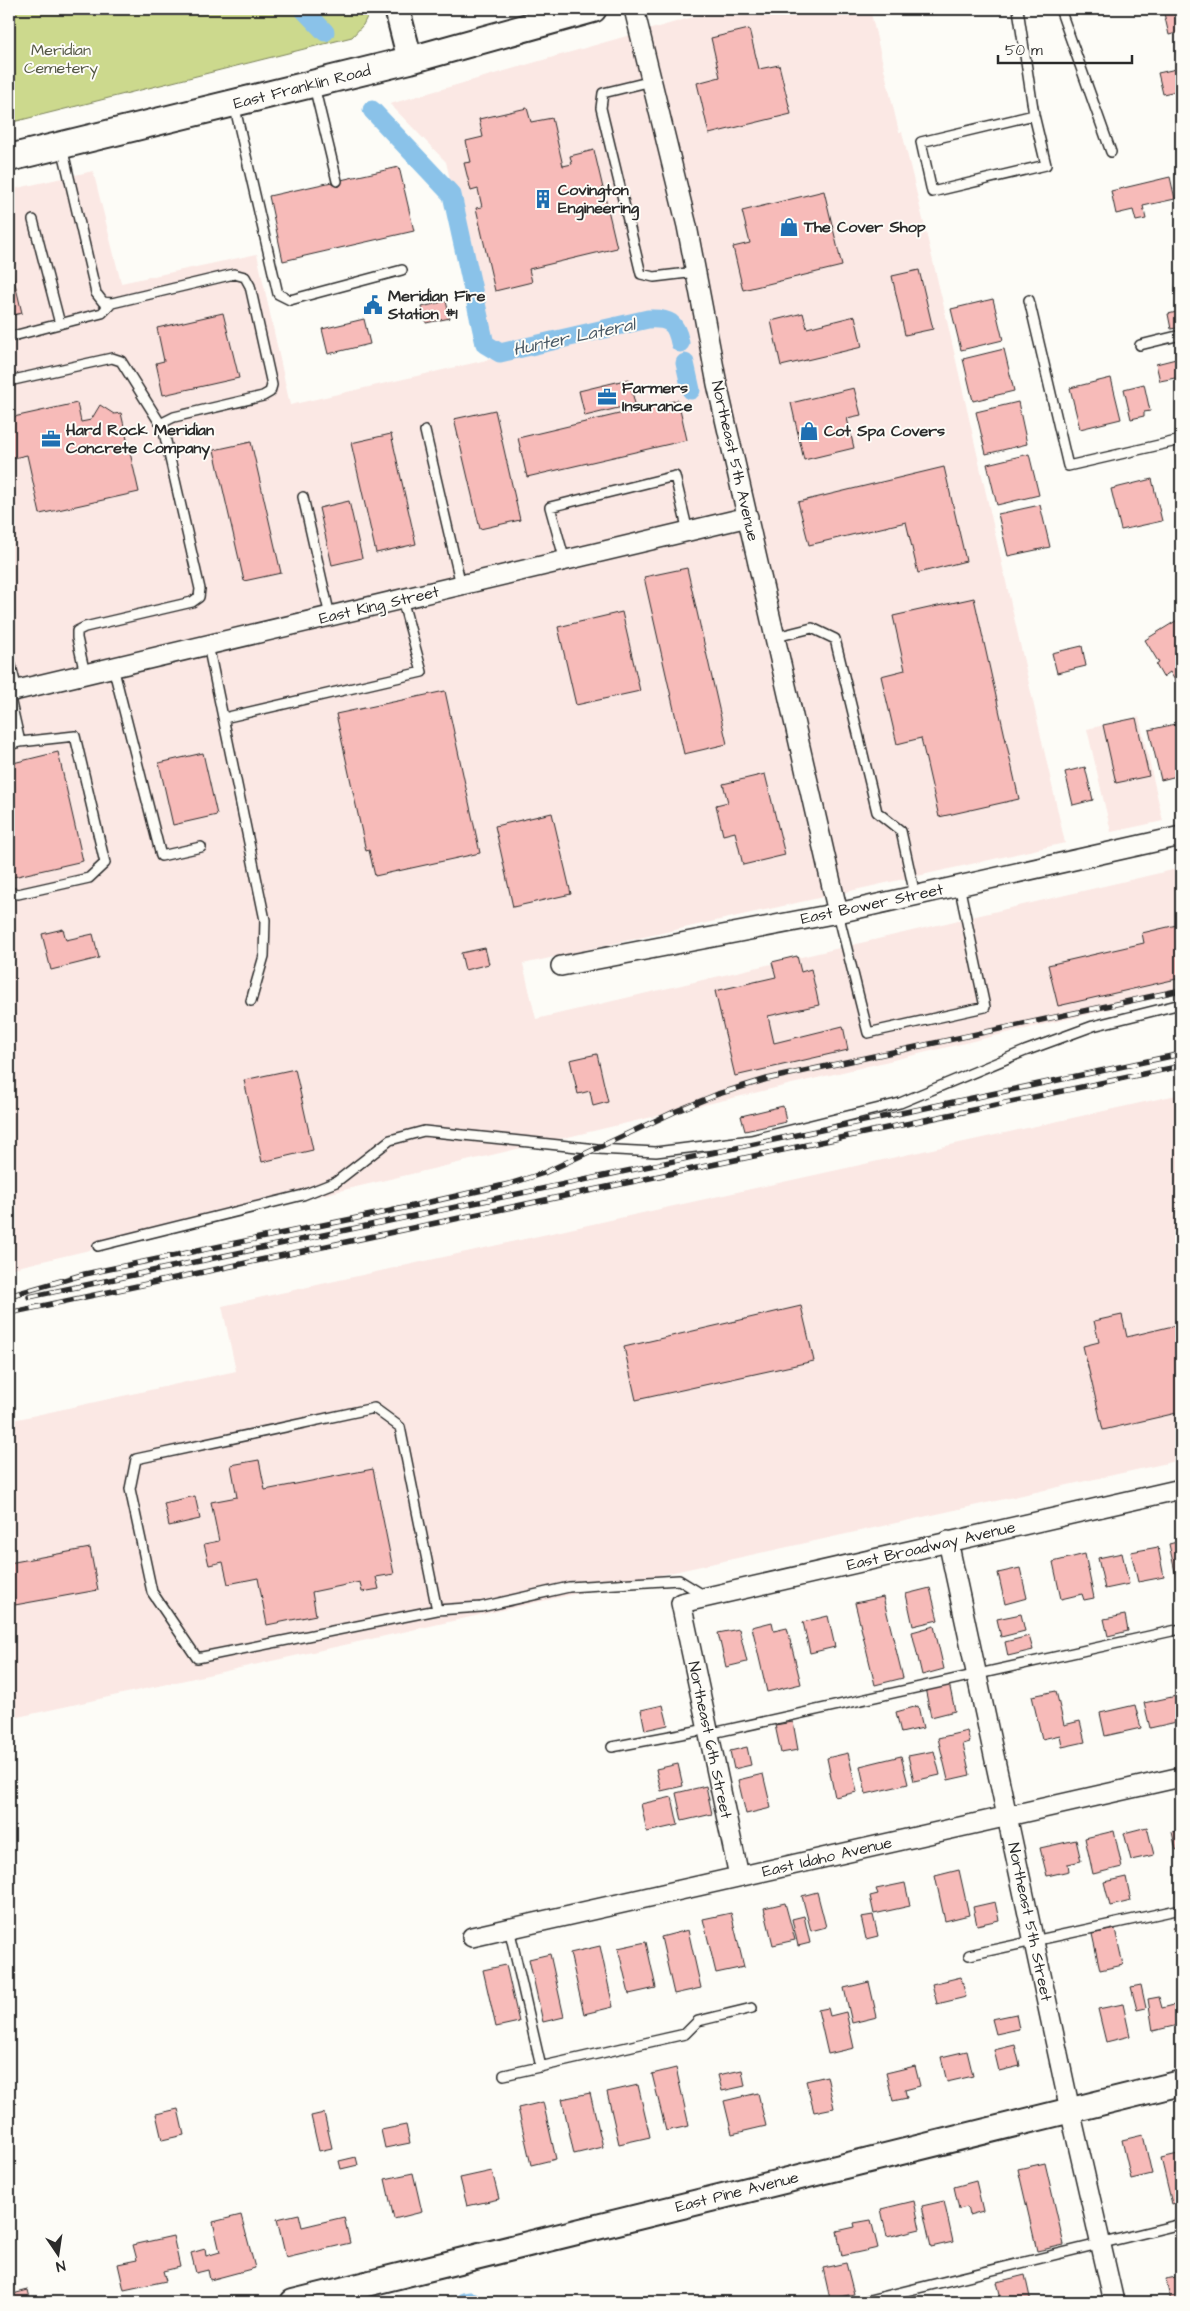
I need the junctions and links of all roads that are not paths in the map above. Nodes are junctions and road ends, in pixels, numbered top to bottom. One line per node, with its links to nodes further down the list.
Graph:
1 (397, 9): 6 (street)
2 (593, 9): 6 (main road, East Franklin Road)
3 (634, 9): 7 (street, Northeast 5th Avenue)
4 (1018, 9): 10 (lane)
5 (1060, 9): 12 (lane)
6 (410, 60): 8 (main road, East Franklin Road)
7 (652, 81): 17 (street, Northeast 5th Avenue); 17 (lane)
8 (314, 84): 9 (main road, East Franklin Road); 14 (lane)
9 (234, 104): 11 (main road, East Franklin Road); 16 (lane)
10 (1034, 115): 10 (lane)
11 (62, 145): 13 (main road, East Franklin Road); 19 (lane)
12 (1111, 152)
13 (9, 158)
14 (337, 181)
15 (33, 220): 20 (lane)
16 (402, 270)
17 (696, 272): 29 (street, Northeast 5th Avenue)
18 (1029, 300): 27 (lane)
19 (112, 303): 20 (lane); 25 (lane)
20 (60, 324): 22 (lane)
21 (1181, 335): 23 (lane)
22 (9, 337)
23 (1140, 345)
24 (9, 381): 25 (lane)
25 (163, 428): 39 (lane)
26 (425, 431): 32 (lane)
27 (1181, 440)
28 (303, 497): 34 (lane)
29 (748, 517): 30 (street, East King Street); 35 (street, Northeast 5th Avenue)
30 (688, 532): 31 (street, East King Street); 31 (lane)
31 (564, 560): 32 (street, East King Street)
32 (461, 585): 33 (street, East King Street)
33 (402, 599): 34 (street, East King Street); 41 (lane)
34 (330, 616): 36 (street, East King Street)
35 (776, 637): 48 (lane); 49 (street, Northeast 5th Avenue)
36 (208, 645): 38 (street, East King Street); 41 (lane)
37 (9, 658): 40 (lane)
38 (113, 668): 39 (street, East King Street); 45 (lane)
39 (85, 674): 40 (street, East King Street)
40 (11, 692): 42 (lane)
41 (224, 718): 51 (lane)
42 (20, 742): 43 (lane); 47 (lane)
43 (9, 745)
44 (1181, 836): 46 (street, East Bower Street)
45 (201, 847)
46 (959, 885): 48 (street, East Bower Street); 49 (lane)
47 (9, 892)
48 (915, 895): 49 (street, East Bower Street)
49 (838, 913): 50 (street, East Bower Street)
50 (561, 966)
51 (251, 1001)
52 (1181, 1004): 53 (lane)
53 (98, 1246)
54 (1181, 1489): 55 (street, East Broadway Avenue)
55 (948, 1542): 56 (street, East Broadway Avenue); 60 (street, Northeast 5th Street)
56 (707, 1597): 57 (street, East Broadway Avenue); 58 (lane)
57 (681, 1603): 61 (street, Northeast 6th Street)
58 (436, 1610): 58 (lane)
59 (1181, 1629): 60 (lane)
60 (977, 1674): 61 (lane); 64 (street, Northeast 5th Street)
61 (708, 1731): 62 (lane); 65 (street, Northeast 6th Street)
62 (612, 1746)
63 (1181, 1777): 64 (street, East Idaho Avenue)
64 (1007, 1816): 65 (street, East Idaho Avenue); 69 (street, Northeast 5th Street)
65 (739, 1876): 67 (street, East Idaho Avenue)
66 (1181, 1909): 69 (lane)
67 (509, 1928): 68 (street, East Idaho Avenue); 72 (lane)
68 (472, 1937)
69 (1034, 1941): 70 (lane); 75 (street, Northeast 5th Street)
70 (969, 1956)
71 (752, 2008): 72 (lane)
72 (541, 2067): 73 (lane)
73 (504, 2075)
74 (1181, 2083): 75 (street, East Pine Avenue)
75 (1070, 2110): 77 (street, Northeast 5th Street); 78 (street, East Pine Avenue)
76 (1181, 2224): 77 (lane)
77 (1101, 2244): 79 (lane); 80 (street, Northeast 5th Street)
78 (293, 2302)
79 (861, 2302)
80 (1114, 2302)

